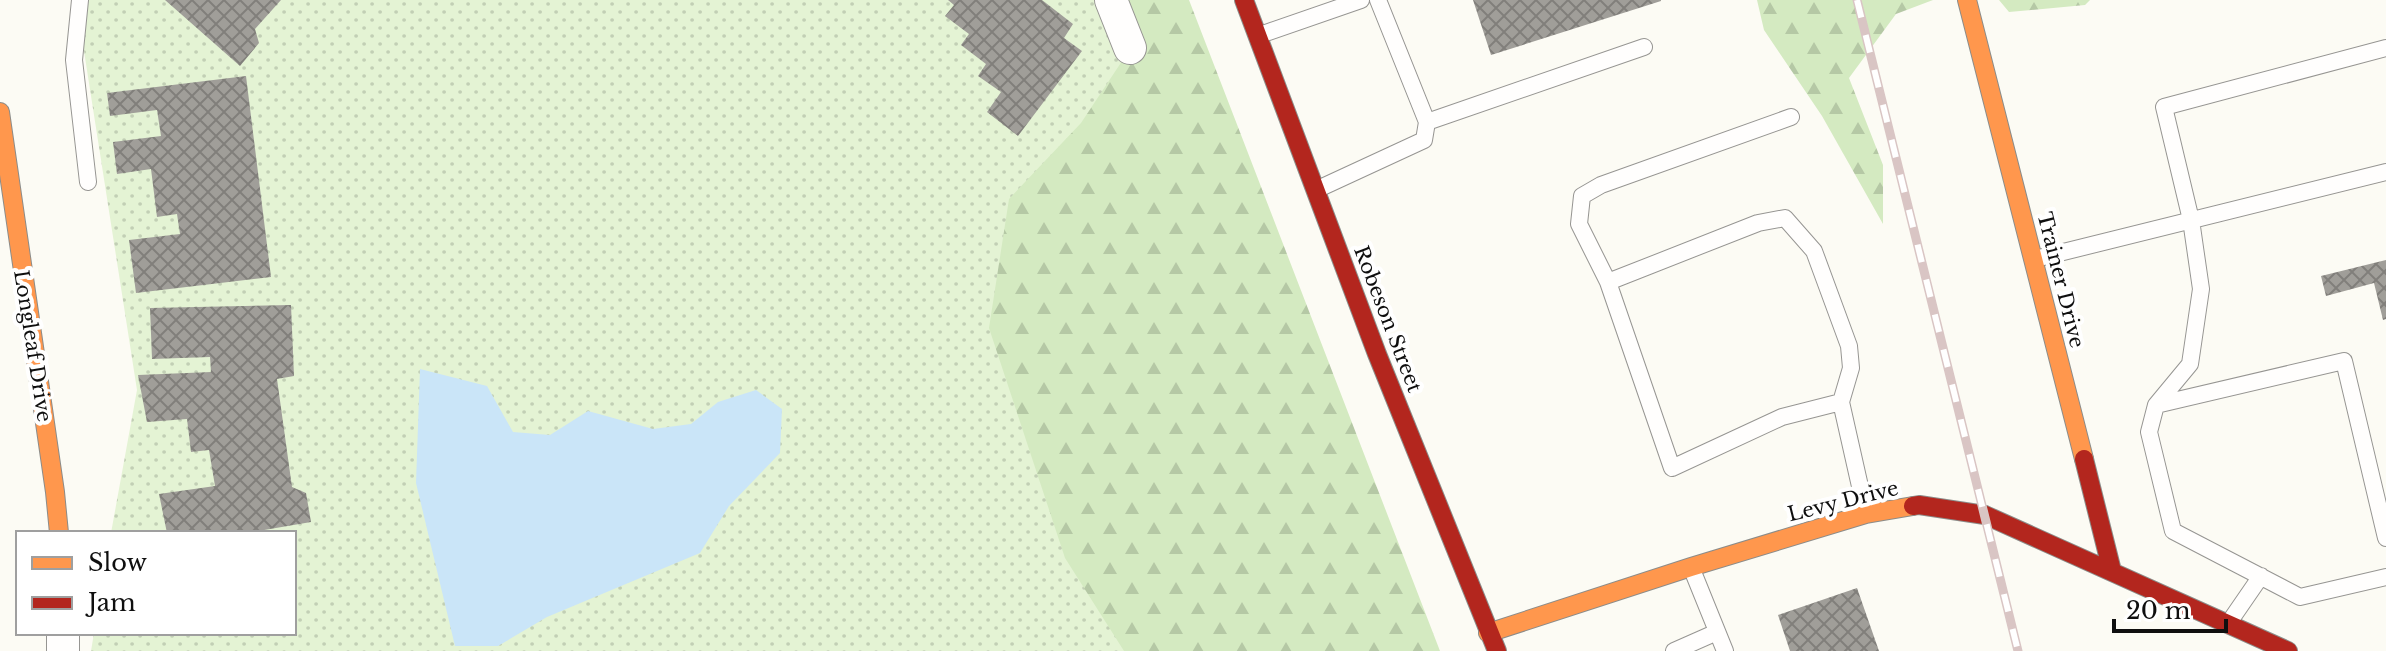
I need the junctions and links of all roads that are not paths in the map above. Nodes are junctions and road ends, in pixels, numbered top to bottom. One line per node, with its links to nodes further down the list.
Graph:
1 (80, 0): 15 (lane)
2 (1111, 0): 9 (street)
3 (1244, 0): 7 (street, Robeson Street)
4 (1361, 0): 7 (lane)
5 (1378, 0): 13 (lane)
6 (1967, 0): 18 (street, Trainer Drive)
7 (1258, 36): 16 (street, Robeson Street)
8 (1644, 47): 13 (lane)
9 (1130, 48)
10 (2386, 48): 17 (lane)
11 (0, 112): 23 (street, Longleaf Drive)
12 (1791, 117): 19 (lane)
13 (1427, 122): 16 (lane)
14 (2386, 172): 17 (lane)
15 (88, 182)
16 (1317, 190): 31 (street, Robeson Street)
17 (2191, 220): 18 (lane); 21 (lane)
18 (2033, 260): 26 (street, Trainer Drive)
19 (1608, 282): 20 (lane); 20 (lane)
20 (1841, 402): 22 (lane)
21 (2156, 405): 24 (lane); 27 (lane)
22 (1866, 514): 25 (street, Levy Drive); 26 (street, Levy Drive)
23 (59, 531)
24 (2386, 538)
25 (1691, 567): 30 (lane); 31 (street, Levy Drive)
26 (2112, 571): 29 (street, Levy Drive)
27 (2261, 576): 28 (lane); 29 (lane)
28 (2386, 577)
29 (2228, 624): 35 (street, Levy Drive)
30 (1717, 632): 33 (lane); 34 (lane)
31 (1488, 633): 32 (street, Robeson Street)
32 (1497, 651)
33 (1674, 651)
34 (1725, 651)
35 (2288, 651)

